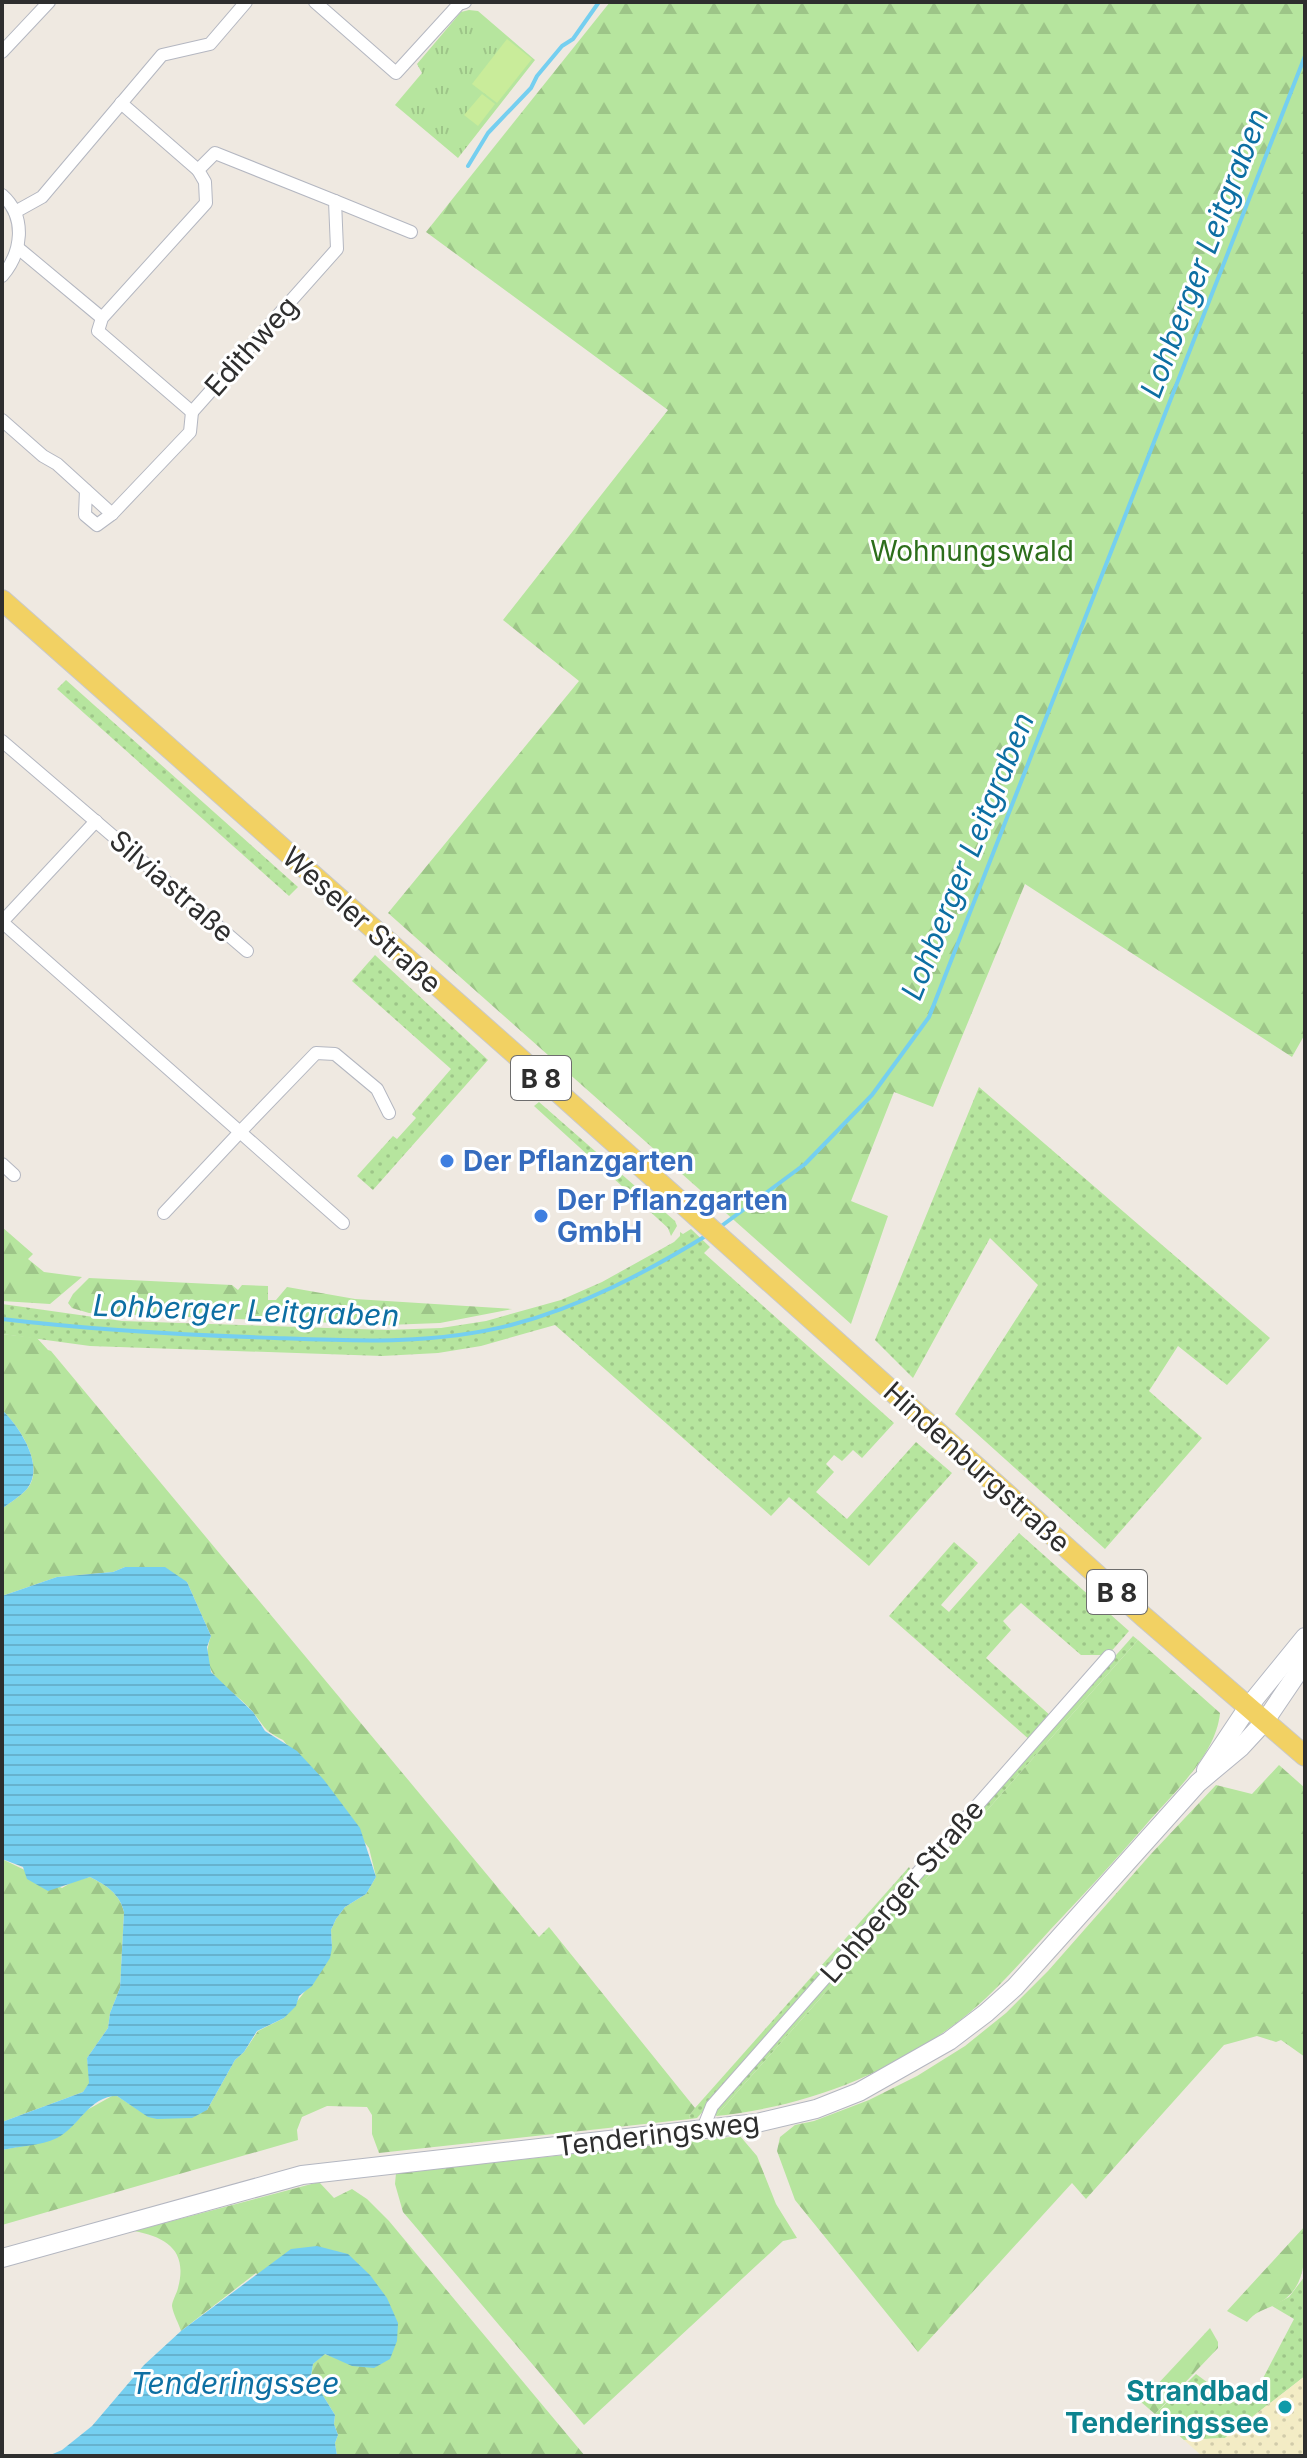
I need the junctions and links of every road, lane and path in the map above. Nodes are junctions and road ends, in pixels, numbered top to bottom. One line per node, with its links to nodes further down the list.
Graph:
1 (49, 2): 5 (street)
2 (246, 2): 6 (street)
3 (315, 2): 4 (street)
4 (465, 2)
5 (2, 52)
6 (121, 103): 7 (street); 10 (street)
7 (198, 170): 9 (street); 14 (street)
8 (2, 195): 10 (street)
9 (335, 201): 11 (street); 15 (street, Edithweg)
10 (15, 212): 12 (street)
11 (411, 232)
12 (18, 248): 13 (street); 14 (street, Edithweg)
13 (2, 276)
14 (102, 318): 15 (street, Edithweg)
15 (192, 412): 18 (street)
16 (2, 420): 17 (street)
17 (86, 490): 18 (street); 18 (street)
18 (112, 514)
19 (2, 600): 30 (main road, Weseler Straße / B 8)
20 (2, 741): 21 (street, Silviastraße)
21 (96, 821): 22 (street, Silviastraße); 23 (street, Silviastraße)
22 (2, 922): 25 (street)
23 (247, 951)
24 (389, 1113): 25 (street)
25 (240, 1132): 28 (street); 29 (street)
26 (2, 1164): 27 (street)
27 (14, 1175)
28 (164, 1213)
29 (343, 1223)
30 (721, 1240): 34 (main road, Hindenburgstraße / B 8)
31 (1305, 1637): 34 (street, Tenderingsweg)
32 (1109, 1656): 38 (street, Lohberger Straße)
33 (1305, 1662): 35 (street, Tenderingsweg)
34 (1248, 1707): 35 (main road, Hindenburgstraße / B 8); 37 (street, Tenderingsweg)
35 (1265, 1721): 36 (main road, Hindenburgstraße / B 8); 37 (street, Tenderingsweg)
36 (1305, 1756)
37 (1198, 1783): 38 (street, Tenderingsweg)
38 (702, 2131): 39 (street, Tenderingsweg)
39 (2, 2258)

